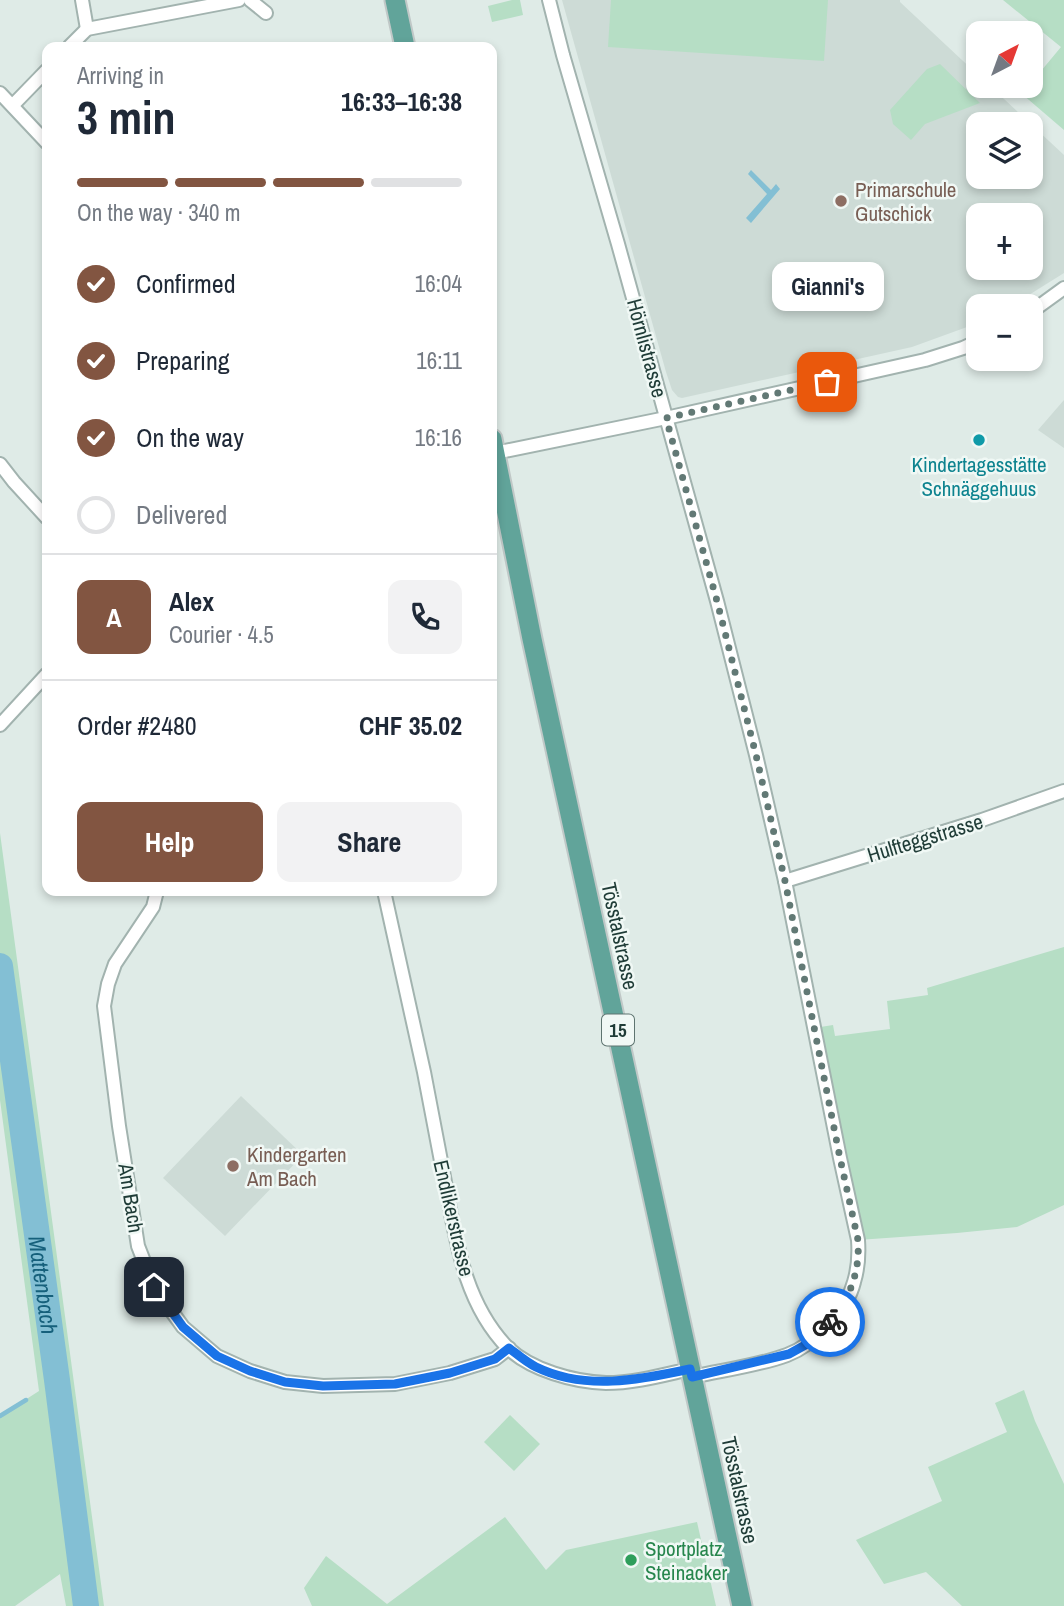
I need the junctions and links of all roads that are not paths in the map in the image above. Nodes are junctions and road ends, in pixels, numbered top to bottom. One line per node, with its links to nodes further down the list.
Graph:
1 (82, 0): 7 (street)
2 (239, 0): 7 (street)
3 (250, 0): 6 (street)
4 (395, 0): 9 (main road)
5 (549, 0): 17 (street, Hörnlistrasse)
6 (266, 13)
7 (87, 29): 8 (street)
8 (74, 42)
9 (404, 42)
10 (42, 75): 12 (street)
11 (0, 93): 12 (street)
12 (13, 106): 13 (street)
13 (42, 138)
14 (1064, 288): 15 (street)
15 (1043, 303)
16 (966, 347): 17 (street)
17 (666, 418): 18 (street); 25 (street, Hörnlistrasse)
18 (497, 445)
19 (0, 464): 21 (street)
20 (497, 466): 29 (main road, Tösstalstrasse / 15)
21 (42, 513)
22 (42, 681): 23 (street)
23 (0, 725)
24 (1064, 791): 25 (street, Hulfteggstrasse)
25 (785, 881): 29 (street, Hörnlistrasse)
26 (156, 896): 28 (street, Am Bach)
27 (385, 896): 28 (street, Endlikerstrasse)
28 (509, 1348): 29 (street, Endlikerstrasse)
29 (691, 1373): 30 (main road, Tösstalstrasse / 15)
30 (742, 1606)

